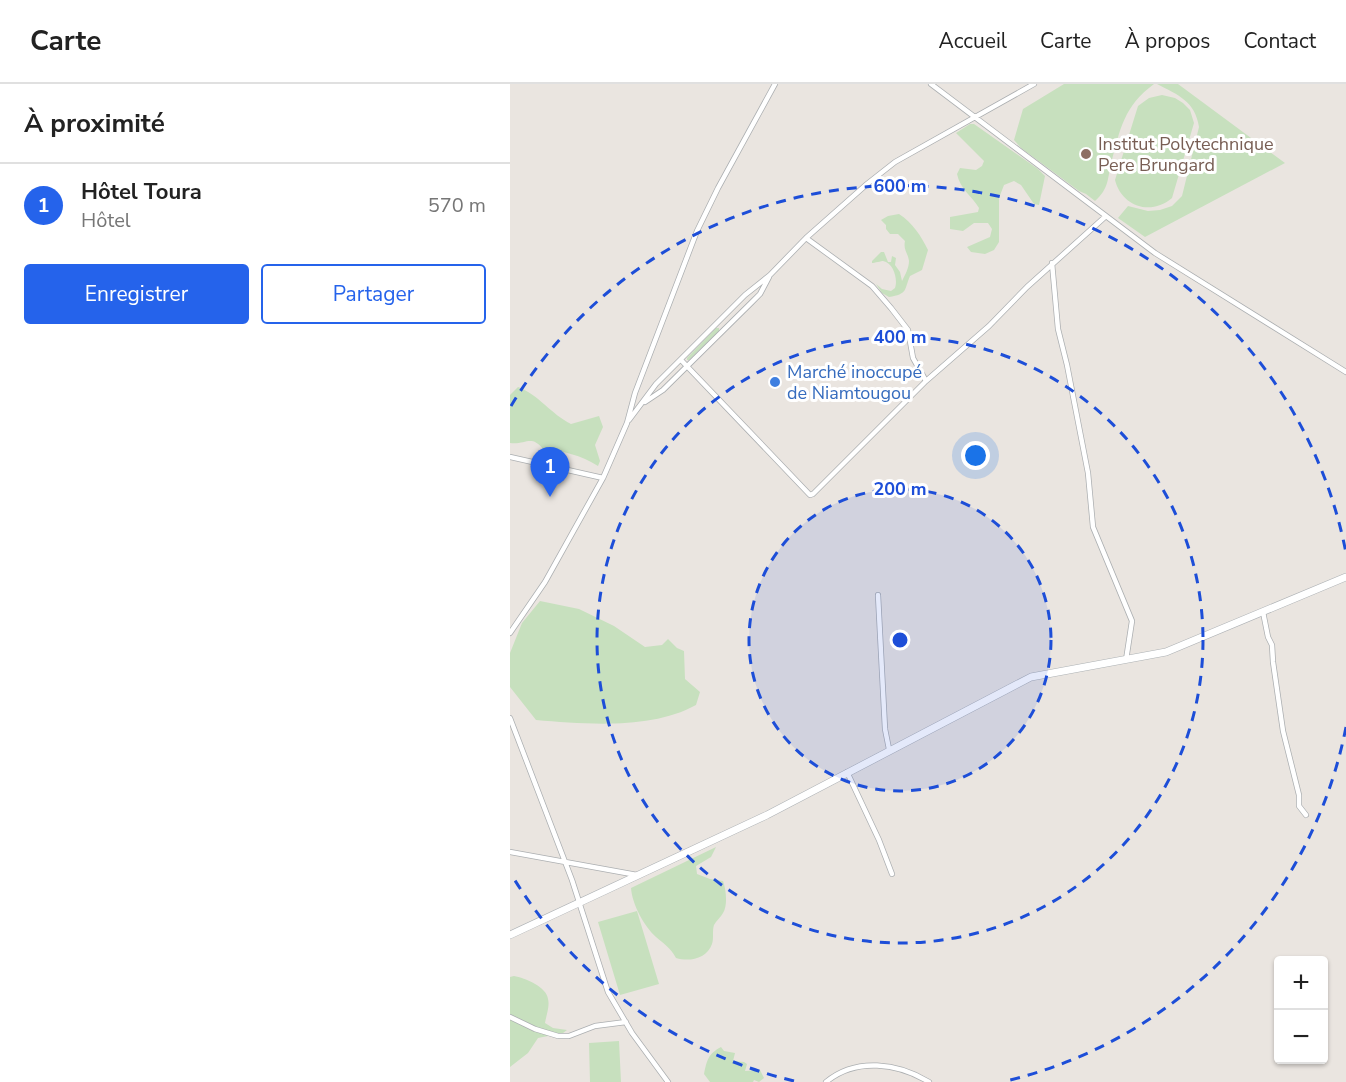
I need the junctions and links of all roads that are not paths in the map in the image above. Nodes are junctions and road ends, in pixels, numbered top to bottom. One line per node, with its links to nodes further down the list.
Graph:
1 (775, 84): 18 (street)
2 (931, 84): 4 (street)
3 (1034, 84): 4 (street)
4 (975, 118): 5 (street); 6 (street)
5 (1106, 216): 7 (street); 15 (street)
6 (806, 238): 8 (street); 16 (street)
7 (1052, 263): 16 (street); 25 (street)
8 (770, 275): 9 (street); 10 (street)
9 (745, 295): 10 (street); 11 (street)
10 (751, 303): 12 (street)
11 (718, 324): 12 (street); 13 (street)
12 (724, 329): 14 (street)
13 (681, 360): 14 (street); 17 (street)
14 (687, 366): 16 (street); 17 (street)
15 (1346, 372)
16 (926, 381)
17 (643, 404): 18 (street)
18 (627, 423): 20 (street)
19 (510, 458): 20 (street)
20 (603, 478): 24 (street)
21 (1346, 577): 23 (main road)
22 (878, 595): 27 (street)
23 (1263, 612): 25 (main road); 29 (street)
24 (510, 633)
25 (1126, 660): 27 (main road)
26 (510, 718): 31 (street)
27 (889, 749): 28 (main road)
28 (847, 772): 32 (street); 33 (main road)
29 (1306, 815)
30 (510, 852): 31 (street)
31 (564, 861): 33 (street); 34 (street)
32 (891, 874)
33 (637, 875): 34 (main road)
34 (579, 904): 35 (main road); 37 (street)
35 (510, 935)
36 (510, 1017): 37 (street)
37 (626, 1022): 38 (street)
38 (668, 1082)
39 (826, 1082): 40 (street)
40 (929, 1082)

